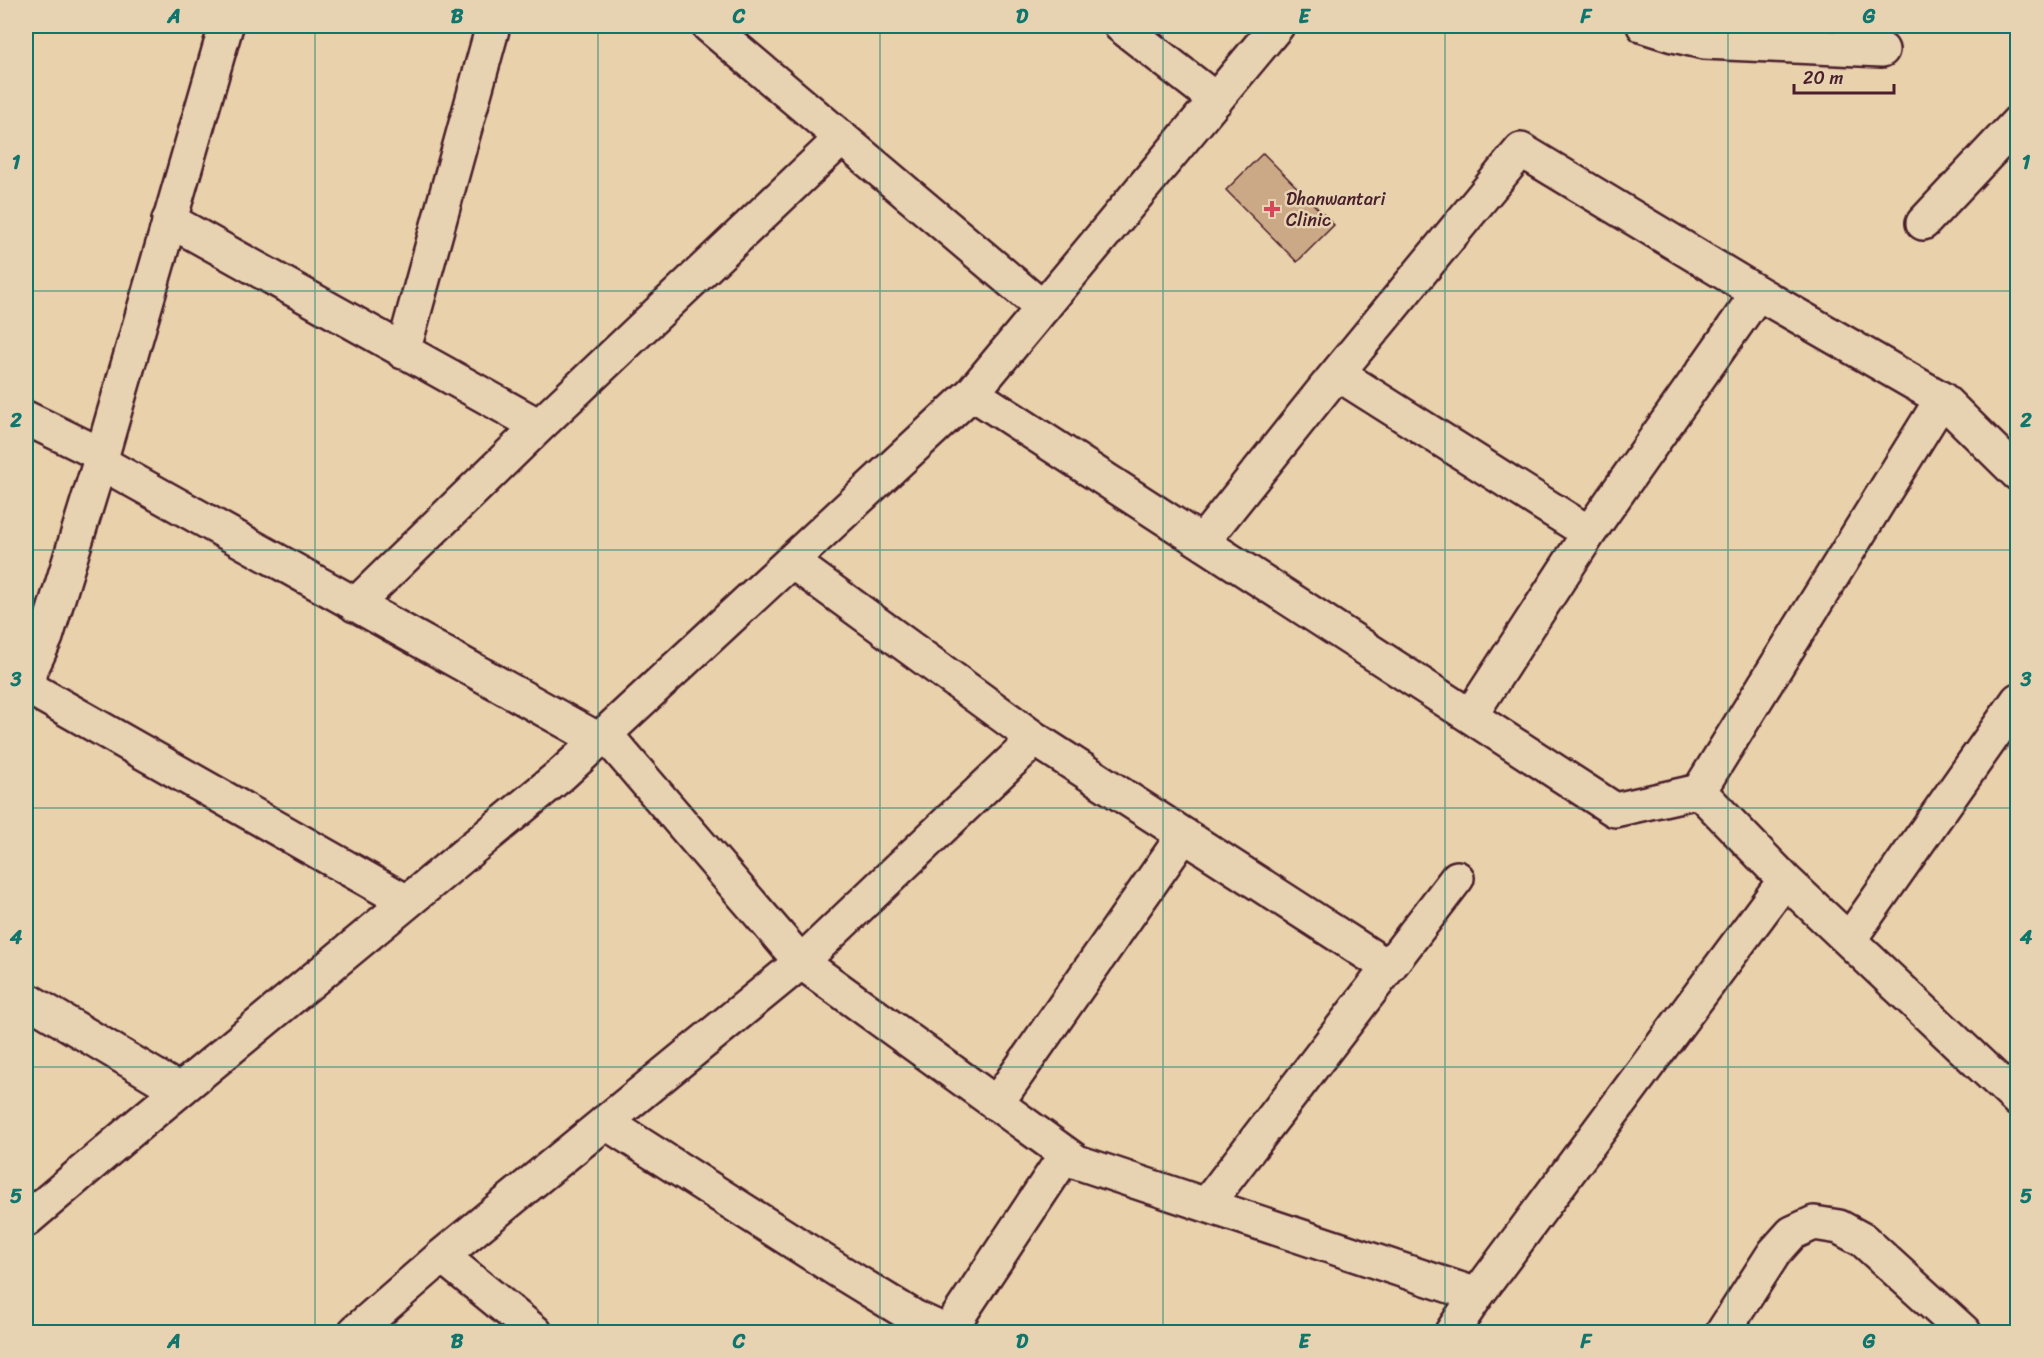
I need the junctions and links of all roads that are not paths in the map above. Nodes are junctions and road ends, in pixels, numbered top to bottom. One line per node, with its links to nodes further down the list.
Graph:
1 (226, 26): 11 (street)
2 (493, 26): 15 (street)
3 (709, 26): 10 (street)
4 (1122, 26): 8 (street)
5 (1277, 26): 8 (street)
6 (1644, 26): 7 (street)
7 (1882, 50)
8 (1216, 100): 14 (street)
9 (2014, 133): 12 (street)
10 (842, 138): 14 (street); 20 (street)
11 (169, 220): 15 (street); 21 (street)
12 (1923, 223)
13 (1758, 292): 16 (street); 18 (street); 23 (street)
14 (1043, 308): 17 (street)
15 (403, 352): 20 (street)
16 (1338, 374): 23 (street); 24 (street)
17 (972, 393): 24 (street); 25 (street)
18 (1942, 399): 22 (street); 33 (street)
19 (26, 418): 21 (street)
20 (539, 426): 26 (street)
21 (101, 458): 26 (street); 27 (street)
22 (2018, 474)
23 (1589, 533): 30 (street)
24 (1202, 542): 30 (street)
25 (791, 561): 31 (street); 32 (street)
26 (355, 605): 31 (street)
27 (29, 662)
28 (26, 686): 37 (street)
29 (2018, 700): 38 (street)
30 (1470, 716): 33 (street)
31 (602, 737): 37 (street); 39 (street)
32 (1035, 739): 34 (street); 39 (street)
33 (1699, 791): 36 (street)
34 (1184, 835): 40 (street); 44 (street)
35 (1457, 878): 40 (street)
36 (1785, 880): 38 (street); 50 (street)
37 (407, 902): 43 (street)
38 (1849, 940): 42 (street)
39 (801, 962): 44 (street); 45 (street)
40 (1388, 967): 47 (street)
41 (26, 999): 43 (street)
42 (2012, 1083)
43 (179, 1090): 48 (street)
44 (996, 1104): 46 (street)
45 (605, 1122): 49 (street); 53 (street)
46 (1066, 1155): 47 (street); 53 (street)
47 (1207, 1204): 50 (street)
48 (26, 1220)
49 (442, 1256): 51 (street); 52 (street)
50 (1477, 1295): 54 (street)
51 (355, 1332)
52 (535, 1332)
53 (947, 1332)
54 (1452, 1332)
55 (1723, 1332): 56 (street)
56 (1964, 1332)

